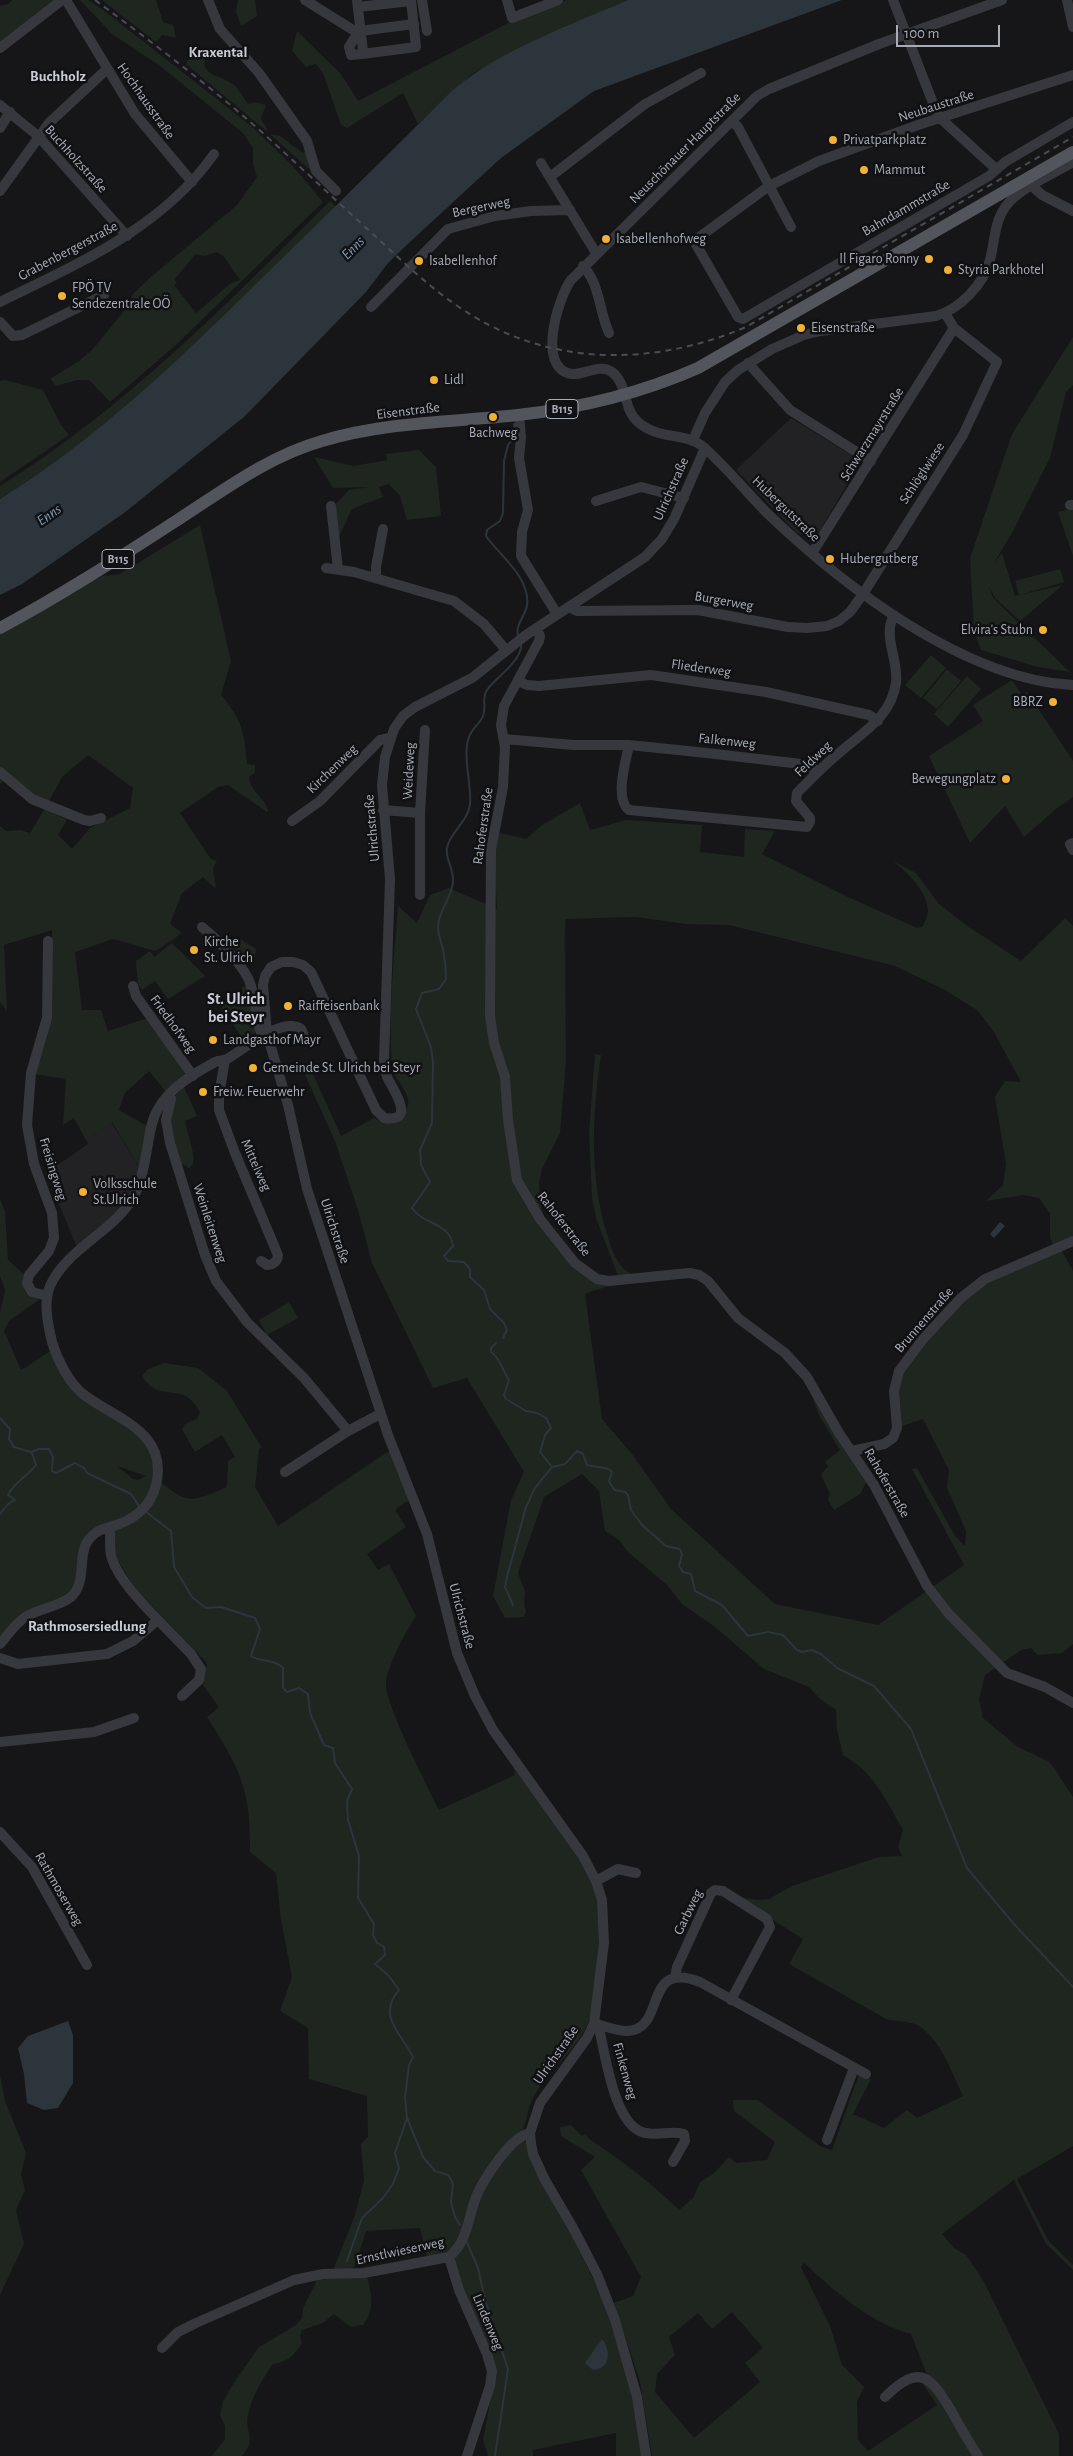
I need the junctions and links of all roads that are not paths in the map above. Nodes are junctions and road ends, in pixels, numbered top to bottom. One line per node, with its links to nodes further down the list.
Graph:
1 (64, 0): 19 (street); 20 (street, Hochhausstraße)
2 (208, 0): 40 (street)
3 (305, 0): 17 (street)
4 (346, 0): 12 (street)
5 (411, 0): 12 (street); 14 (street)
6 (422, 0): 16 (street)
7 (507, 0): 13 (street)
8 (558, 0): 13 (street)
9 (893, 0): 18 (street)
10 (1002, 0): 18 (street, Neuschönauer Hauptstraße)
11 (1067, 0): 15 (street)
12 (357, 3): 17 (street)
13 (539, 3)
14 (414, 24): 17 (street); 17 (street)
15 (1073, 27)
16 (427, 31)
17 (360, 33)
18 (907, 35): 25 (street); 26 (street, Neuschönauer Hauptstraße)
19 (0, 48)
20 (106, 70): 29 (street); 36 (street, Hochhausstraße)
21 (700, 73): 35 (street)
22 (1073, 76): 25 (street, Neubaustraße)
23 (0, 105): 24 (street, Buchholzstraße)
24 (10, 112): 28 (street); 29 (street, Buchholzstraße)
25 (940, 119): 34 (street); 37 (street, Neubaustraße)
26 (732, 121): 37 (street); 45 (street, Neuschönauer Hauptstraße)
27 (1073, 122): 34 (street, Bahndammstraße)
28 (0, 128)
29 (38, 136): 39 (street); 44 (street, Buchholzstraße)
30 (1073, 152): 56 (main road, Eisenstraße / B115)
31 (214, 154): 36 (street)
32 (1073, 162): 38 (street)
33 (541, 163): 35 (street)
34 (996, 169): 47 (street, Bahndammstraße)
35 (550, 178): 41 (street)
36 (192, 182): 44 (street, Grabenbergerstraße)
37 (769, 186): 43 (street); 47 (street, Neubaustraße)
38 (1032, 186): 42 (street); 51 (street)
39 (0, 191)
40 (336, 192)
41 (570, 210): 45 (street); 50 (street, Bergerweg)
42 (1073, 211)
43 (792, 227)
44 (127, 236): 49 (street, Grabenbergerstraße)
45 (596, 253): 46 (street, Neuschönauer Hauptstraße)
46 (583, 266): 54 (street); 56 (street, Neuschönauer Hauptstraße)
47 (714, 278)
48 (104, 295): 52 (street)
49 (0, 302)
50 (371, 307)
51 (945, 313): 53 (street); 55 (street)
52 (0, 322)
53 (954, 328): 60 (street, Schwarzmayrstraße); 69 (street, Schlöglwiese)
54 (610, 333)
55 (748, 363): 58 (street); 60 (street)
56 (625, 396): 57 (main road, Eisenstraße / B115); 58 (street)
57 (519, 415): 71 (street); 73 (main road, Eisenstraße / B115)
58 (694, 440): 59 (street, Hubergutstraße)
59 (705, 448): 61 (street, Ulrichstraße); 65 (street, Hubergutstraße)
60 (872, 461): 65 (street, Schwarzmayrstraße)
61 (684, 498): 62 (street); 70 (street, Ulrichstraße)
62 (596, 501)
63 (330, 506): 67 (street)
64 (383, 529): 68 (street)
65 (812, 553): 69 (street, Hubergutstraße)
66 (326, 568): 67 (street)
67 (338, 569): 68 (street)
68 (376, 578): 75 (street)
69 (863, 594): 70 (street, Burgerweg); 72 (street, Hubergutstraße)
70 (569, 606): 71 (street, Ulrichstraße)
71 (557, 614): 74 (street, Ulrichstraße)
72 (894, 615): 77 (street, Hubergutstraße); 78 (street, Feldweg)
73 (0, 628)
74 (536, 628): 75 (street, Ulrichstraße); 76 (street, Rahoferstraße)
75 (510, 647): 80 (street, Ulrichstraße)
76 (518, 680): 78 (street, Fliederweg); 81 (street, Rahoferstraße)
77 (1073, 685)
78 (878, 721): 83 (street, Feldweg)
79 (425, 730): 86 (street, Weideweg)
80 (390, 738): 85 (street, Ulrichstraße); 88 (street, Kirchenweg)
81 (504, 739): 82 (street, Falkenweg); 105 (street, Rahoferstraße)
82 (630, 745): 83 (street, Falkenweg); 83 (street, Feldweg)
83 (819, 771)
84 (0, 772): 87 (street)
85 (382, 810): 86 (street, Weideweg); 95 (street, Ulrichstraße)
86 (420, 813): 91 (street, Weideweg)
87 (101, 818)
88 (292, 821)
89 (1073, 843): 90 (street)
90 (1073, 850)
91 (420, 896)
92 (202, 927): 95 (street)
93 (48, 940): 102 (street, Freisingweg)
94 (133, 986): 98 (street, Friedhofweg)
95 (264, 1034): 96 (street); 97 (street); 103 (street, Ulrichstraße)
96 (304, 1036)
97 (225, 1060): 98 (street); 101 (street, Mittelweg)
98 (193, 1076): 99 (street)
99 (169, 1095): 102 (street); 104 (street, Weinleitenweg)
100 (1073, 1242): 105 (street, Brunnenstraße)
101 (261, 1261)
102 (48, 1296): 107 (street)
103 (380, 1414): 104 (street); 117 (street, Ulrichstraße)
104 (348, 1431): 106 (street)
105 (852, 1451): 112 (street, Rahoferstraße)
106 (285, 1472)
107 (109, 1527): 108 (street); 109 (street)
108 (158, 1620): 110 (street); 111 (street)
109 (0, 1644)
110 (0, 1658)
111 (182, 1696)
112 (1073, 1702)
113 (134, 1718): 114 (street)
114 (0, 1742)
115 (0, 1832): 118 (street, Rathmoserweg)
116 (636, 1873): 117 (street)
117 (596, 1881): 121 (street, Ulrichstraße)
118 (87, 1965)
119 (675, 1977): 120 (street); 120 (street, Garbweg); 121 (street, Garbweg)
120 (732, 2000): 122 (street)
121 (596, 2024): 124 (street, Ulrichstraße); 126 (street, Finkenweg)
122 (854, 2068): 123 (street); 125 (street)
123 (866, 2074)
124 (530, 2133): 127 (street, Ernstlwieserweg); 131 (street, Ulrichstraße)
125 (827, 2140)
126 (673, 2162)
127 (449, 2256): 128 (street, Ernstlwieserweg); 130 (street, Lindenweg)
128 (162, 2348)
129 (885, 2397): 132 (street)
130 (466, 2456)
131 (646, 2456)
132 (978, 2456)

